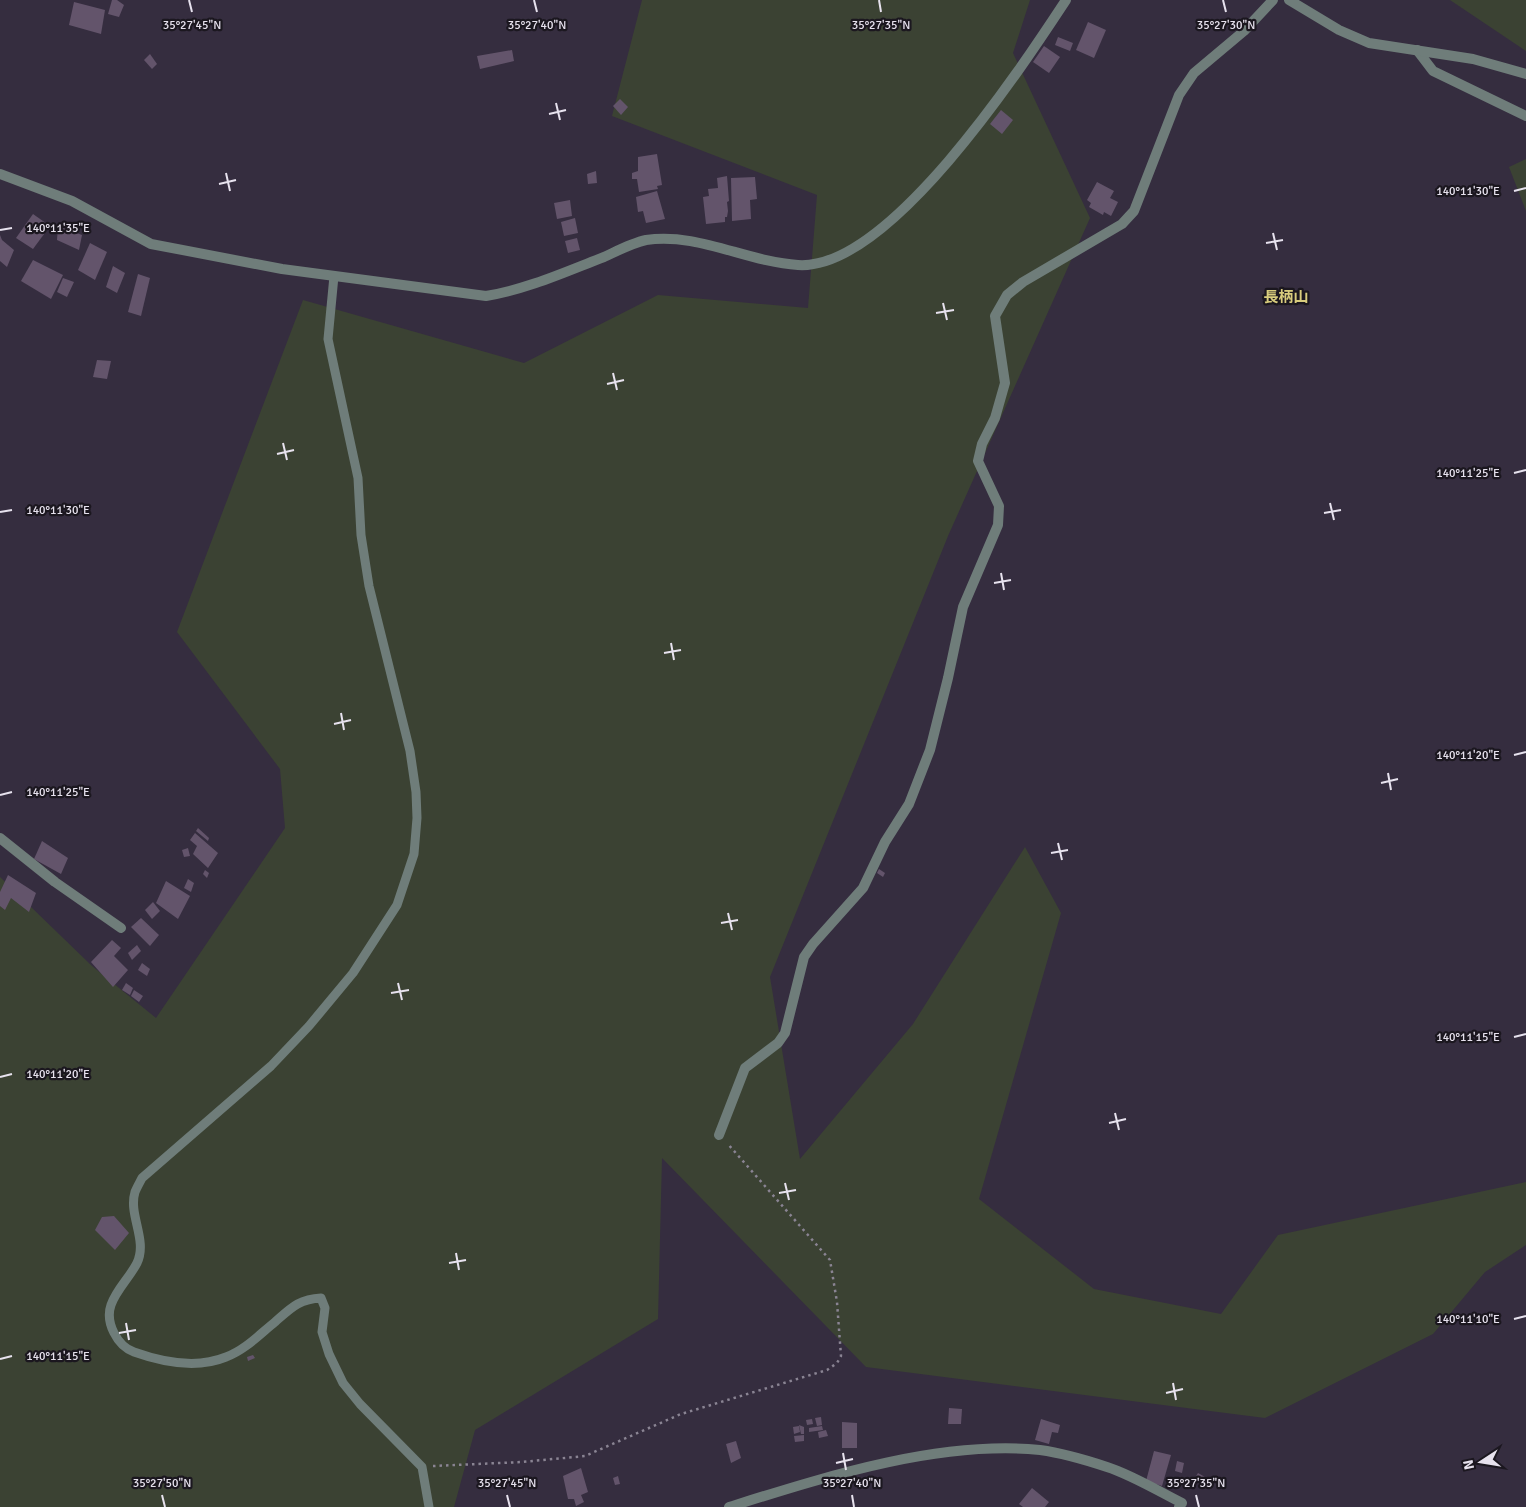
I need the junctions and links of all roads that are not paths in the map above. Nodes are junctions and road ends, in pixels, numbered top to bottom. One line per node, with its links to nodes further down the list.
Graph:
1 (1066, 0): 8 (street)
2 (1273, 0): 11 (street)
3 (1288, 0): 4 (street)
4 (1417, 50): 5 (street); 6 (street)
5 (1526, 74)
6 (1526, 116)
7 (0, 174): 8 (street)
8 (334, 276): 12 (lane)
9 (0, 838): 10 (street)
10 (121, 928)
11 (719, 1135)
12 (429, 1507)
13 (729, 1507): 14 (street)
14 (1180, 1507)

